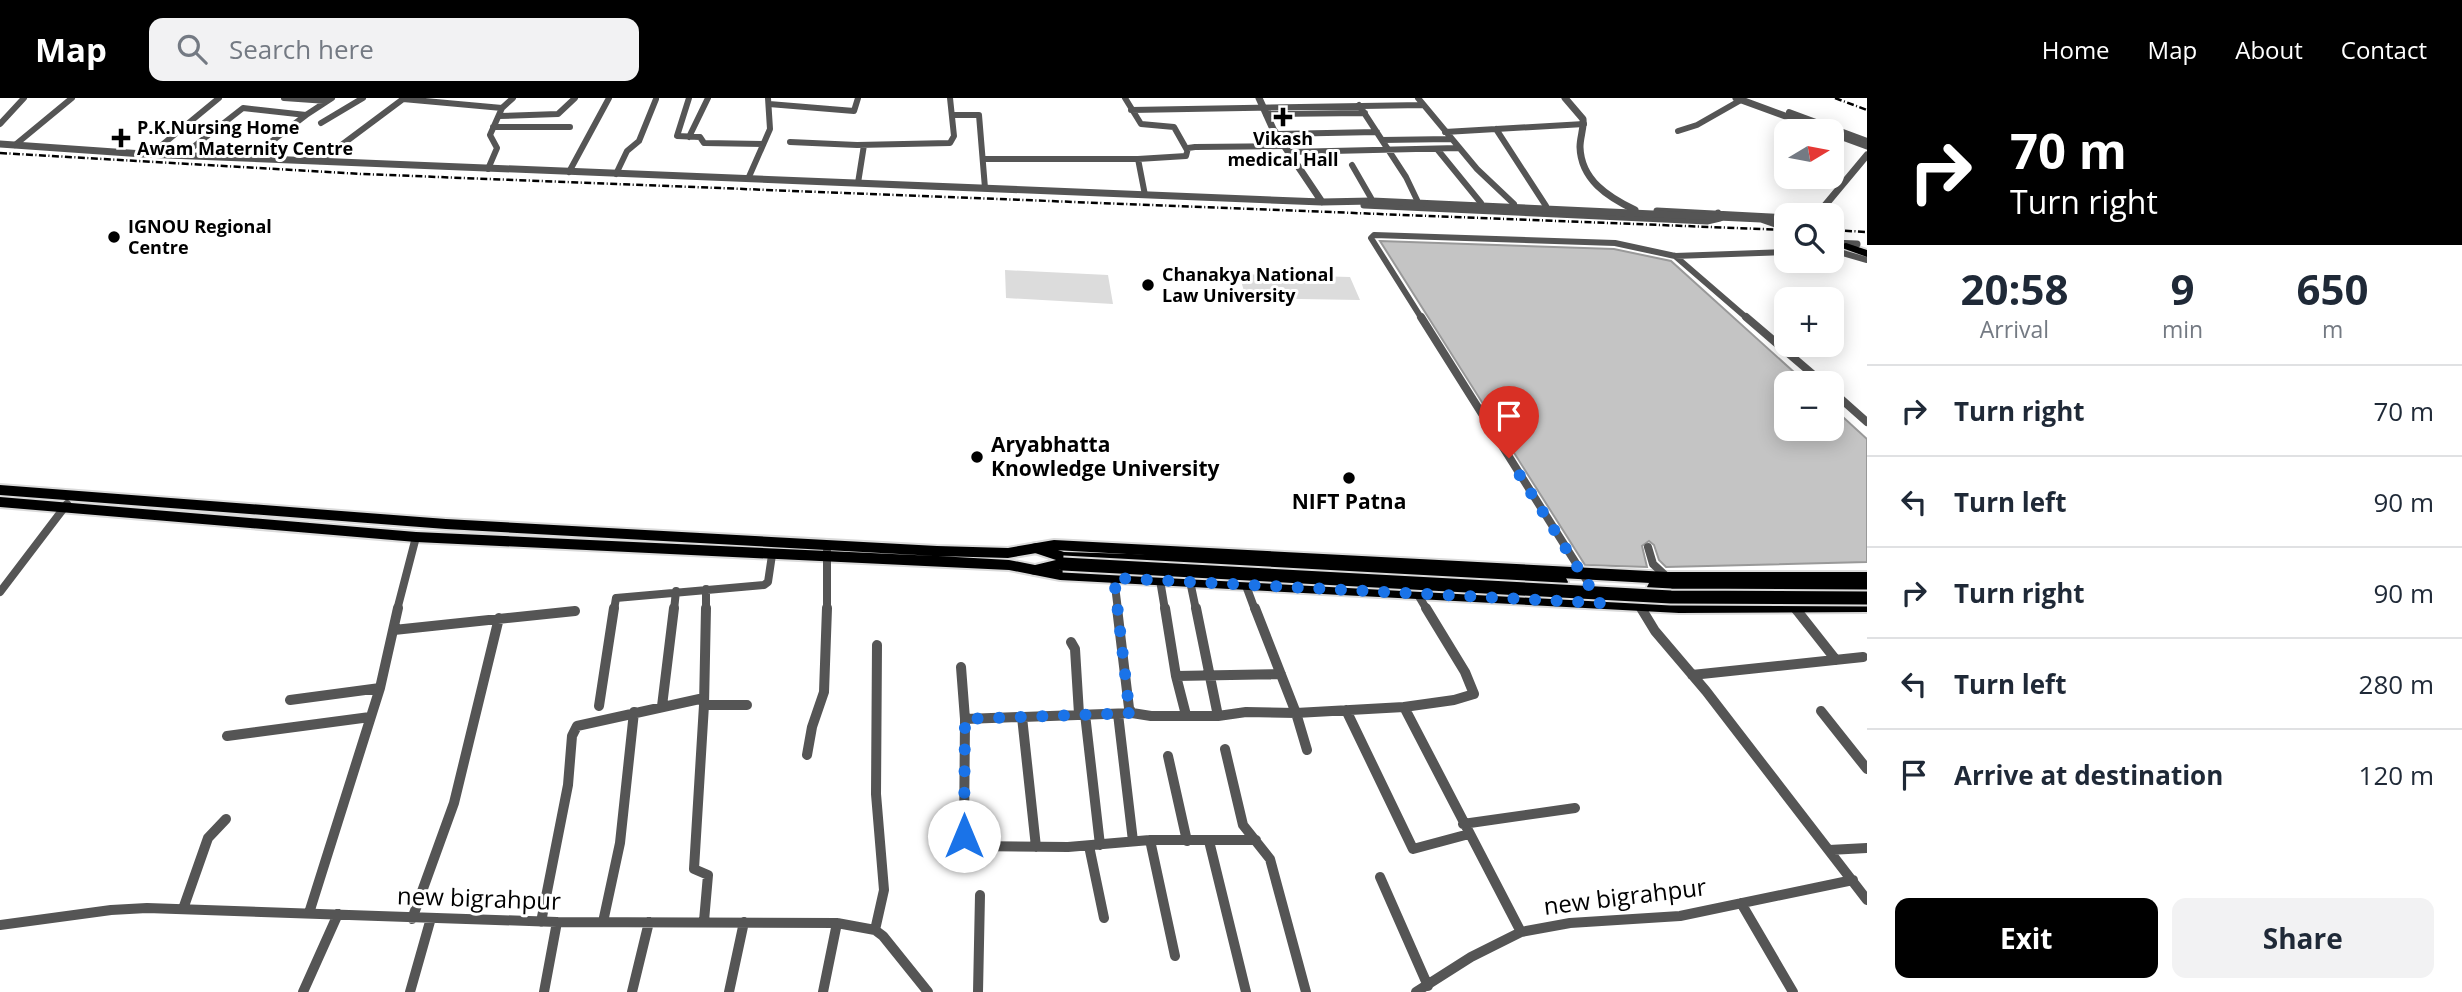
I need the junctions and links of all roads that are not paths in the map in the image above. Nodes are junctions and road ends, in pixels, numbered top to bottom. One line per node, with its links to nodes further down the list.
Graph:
1 (24, 98): 42 (street)
2 (72, 98): 58 (street)
3 (219, 98): 66 (street)
4 (253, 98): 32 (street)
5 (284, 98): 6 (street)
6 (301, 98): 26 (street)
7 (363, 98): 41 (street)
8 (458, 98): 28 (street)
9 (513, 98): 33 (street)
10 (575, 98): 40 (street)
11 (609, 98): 75 (street)
12 (689, 98): 51 (street)
13 (708, 98): 51 (street)
14 (858, 98): 27 (street)
15 (950, 98): 38 (street)
16 (1125, 98): 34 (street)
17 (1259, 98): 35 (street)
18 (1332, 98): 29 (street)
19 (1362, 98): 30 (street)
20 (1418, 98): 31 (street)
21 (1565, 98): 43 (street)
22 (1751, 98): 39 (street)
23 (413, 99): 28 (street); 72 (street)
24 (656, 99): 76 (street)
25 (1739, 99): 39 (street); 47 (street)
26 (330, 100): 37 (street)
27 (768, 101): 57 (street)
28 (451, 104): 33 (street)
29 (1338, 105): 30 (street); 35 (street)
30 (1363, 105): 31 (street); 36 (street)
31 (1423, 105): 49 (street)
32 (243, 108): 37 (street); 67 (street)
33 (502, 108): 40 (street)
34 (1131, 110): 35 (street); 62 (street)
35 (1265, 110): 36 (street); 50 (street)
36 (1364, 113): 48 (street)
37 (306, 115): 69 (street)
38 (952, 115): 59 (street); 70 (street)
39 (1792, 115): 54 (street); 60 (street)
40 (499, 116): 44 (street)
41 (321, 123)
42 (0, 124)
43 (1584, 124): 46 (street); 89 (street)
44 (494, 127): 45 (street); 74 (street)
45 (570, 127)
46 (1496, 129): 49 (street); 88 (street)
47 (1678, 131)
48 (1377, 132): 50 (street); 53 (street)
49 (1446, 132): 52 (street)
50 (1277, 134): 63 (street)
51 (689, 136): 57 (street)
52 (1451, 139): 53 (street); 61 (street)
53 (1382, 140): 65 (street)
54 (1867, 141)
55 (790, 142): 59 (street)
56 (0, 144): 58 (street)
57 (763, 144): 77 (street)
58 (15, 145): 66 (street)
59 (864, 145): 78 (street)
60 (1867, 146)
61 (1458, 148): 64 (street); 87 (street)
62 (1187, 149): 63 (street); 71 (street)
63 (1286, 149): 65 (street); 81 (street)
64 (1437, 149): 65 (street); 85 (street)
65 (1388, 150): 83 (street)
66 (151, 154): 67 (street)
67 (183, 155): 69 (street)
68 (1867, 155): 86 (street)
69 (250, 158): 72 (street)
70 (983, 159): 71 (street); 79 (street)
71 (1138, 159): 80 (street)
72 (320, 161): 74 (street)
73 (1352, 165): 82 (street)
74 (488, 169): 75 (street)
75 (569, 172): 76 (street)
76 (616, 174): 77 (street)
77 (748, 180): 78 (street)
78 (858, 183): 79 (street)
79 (985, 188): 80 (street)
80 (1145, 195): 81 (street)
81 (1319, 200): 84 (street)
82 (1372, 200): 83 (street); 84 (street); 92 (street, bridge)
83 (1417, 200): 85 (street)
84 (1354, 201): 90 (street)
85 (1481, 203): 87 (street)
86 (1827, 203)
87 (1514, 204): 88 (street)
88 (1546, 206): 89 (street)
89 (1635, 210): 90 (street)
90 (1718, 213): 91 (street)
91 (1774, 217)
92 (1774, 224)
93 (1857, 246): 96 (main road)
94 (1774, 252): 97 (street)
95 (1844, 253): 98 (street)
96 (1867, 254)
97 (1675, 256): 99 (street); 116 (street)
98 (1867, 260)
99 (1809, 371)
100 (1844, 402): 101 (street)
101 (1867, 422)
102 (0, 490): 103 (main road)
103 (69, 501): 104 (main road); 105 (main road); 106 (main road); 126 (street)
104 (0, 502)
105 (470, 526): 107 (main road); 108 (main road)
106 (416, 537): 107 (main road); 135 (street)
107 (463, 539): 108 (main road)
108 (651, 542): 111 (main road); 112 (main road)
109 (1648, 547): 118 (street)
110 (1037, 548): 113 (main road); 114 (main road); 116 (main road)
111 (827, 551): 112 (main road); 113 (main road); 167 (street)
112 (772, 555): 124 (street)
113 (1008, 559): 115 (main road)
114 (1063, 560): 115 (main road); 123 (main road); 128 (main road, bridge)
115 (1036, 570): 117 (main road)
116 (1582, 573): 118 (main road); 129 (street)
117 (1114, 578): 120 (main road); 156 (street)
118 (1668, 578): 119 (main road)
119 (1867, 578)
120 (1160, 580): 121 (main road); 143 (street)
121 (1190, 580): 122 (main road); 144 (street)
122 (1245, 583): 127 (main road); 141 (street)
123 (1867, 588)
124 (706, 589): 125 (street); 147 (street)
125 (676, 591): 149 (street); 150 (street)
126 (0, 592)
127 (1417, 593): 129 (main road); 151 (street)
128 (1867, 598)
129 (1600, 603): 130 (main road)
130 (1639, 605): 132 (main road); 142 (street)
131 (1867, 606): 132 (main road)
132 (1794, 607): 139 (street)
133 (575, 611): 134 (street)
134 (499, 618): 135 (street); 192 (street)
135 (394, 630): 145 (street)
136 (1071, 642): 158 (street)
137 (877, 645): 201 (street)
138 (1866, 658): 139 (street)
139 (1836, 660): 142 (street)
140 (961, 667): 163 (street)
141 (1281, 674): 144 (street); 157 (street)
142 (1692, 675): 181 (street)
143 (1176, 676): 144 (street); 159 (street)
144 (1209, 676): 160 (street)
145 (380, 688): 146 (street); 162 (street)
146 (290, 700)
147 (704, 702): 148 (street); 150 (street); 193 (street)
148 (747, 705)
149 (599, 706)
150 (662, 706): 154 (street)
151 (1404, 707): 152 (street); 172 (street)
152 (1346, 710): 157 (street); 172 (street)
153 (1821, 711): 169 (street)
154 (634, 712): 194 (street); 196 (street)
155 (1118, 713): 156 (street); 158 (street); 175 (street)
156 (1132, 713): 159 (street)
157 (1297, 713): 160 (street); 166 (street)
158 (1082, 714): 161 (street); 178 (street)
159 (1186, 715): 160 (street)
160 (1219, 716)
161 (1022, 717): 163 (street); 179 (street)
162 (370, 718): 164 (street); 188 (street)
163 (965, 719): 179 (street)
164 (227, 736)
165 (1225, 749): 174 (street)
166 (1307, 750)
167 (807, 755)
168 (1168, 756): 176 (street)
169 (1867, 769)
170 (1575, 808): 172 (street)
171 (226, 819): 187 (street)
172 (1466, 829): 202 (street)
173 (1150, 840): 175 (street); 176 (street); 203 (street)
174 (1256, 840): 177 (street); 214 (street)
175 (1133, 841): 178 (street)
176 (1187, 841): 177 (street)
177 (1209, 841): 213 (street)
178 (1095, 846): 179 (street); 191 (street)
179 (1036, 847)
180 (1867, 848): 181 (street)
181 (1829, 850): 183 (street)
182 (1380, 877): 204 (street)
183 (1853, 880): 185 (street); 186 (street, new bigrahpur)
184 (979, 895): 212 (street)
185 (1867, 900)
186 (1741, 903): 202 (street, new bigrahpur); 216 (street)
187 (183, 909): 188 (street, new bigrahpur); 200 (street, new bigrahpur)
188 (309, 913): 189 (street, new bigrahpur)
189 (338, 914): 192 (street, new bigrahpur); 205 (street)
190 (431, 918): 192 (street, new bigrahpur); 194 (street, new bigrahpur); 206 (street)
191 (1104, 918)
192 (412, 919)
193 (704, 921): 197 (street, new bigrahpur); 198 (street, new bigrahpur)
194 (541, 922): 195 (street, new bigrahpur)
195 (557, 922): 196 (street, new bigrahpur); 207 (street)
196 (603, 922): 197 (street, new bigrahpur)
197 (649, 922): 208 (street)
198 (744, 922): 199 (street, new bigrahpur); 209 (street)
199 (837, 923): 201 (street, new bigrahpur); 210 (street)
200 (0, 925)
201 (875, 930): 211 (street)
202 (1521, 932): 204 (street, new bigrahpur)
203 (1175, 956)
204 (1428, 986): 215 (street, new bigrahpur)
205 (303, 992)
206 (410, 992)
207 (544, 992)
208 (632, 992)
209 (729, 992)
210 (823, 992)
211 (928, 992)
212 (978, 992)
213 (1246, 992)
214 (1306, 992)
215 (1416, 992)
216 (1793, 992)

